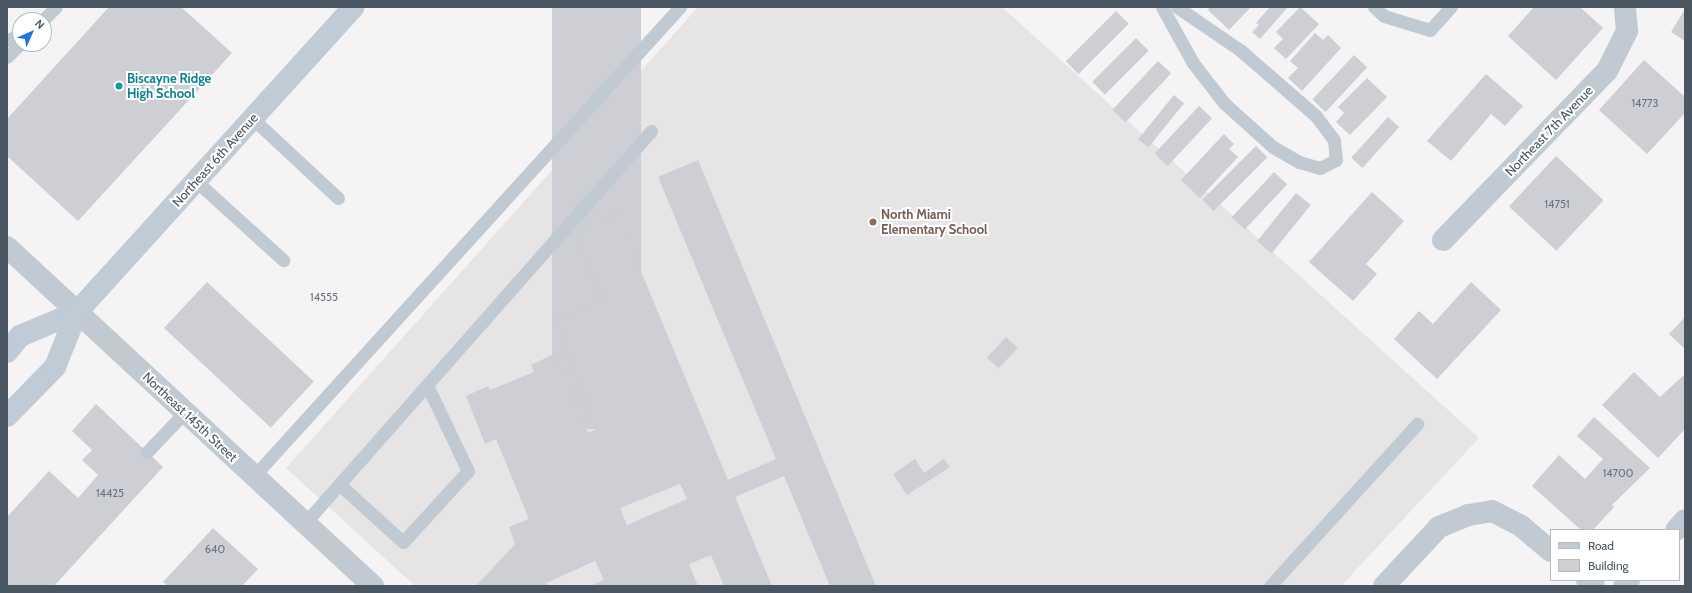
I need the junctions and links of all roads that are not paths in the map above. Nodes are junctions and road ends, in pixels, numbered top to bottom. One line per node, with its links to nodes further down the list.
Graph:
1 (354, 7): 8 (main road, Northeast 6th Avenue)
2 (680, 7): 22 (lane)
3 (1162, 7): 4 (lane)
4 (1177, 7)
5 (1374, 7): 6 (lane)
6 (1450, 7)
7 (1625, 7): 12 (street, Northeast 7th Avenue)
8 (253, 119): 10 (main road, Northeast 6th Avenue); 11 (lane)
9 (651, 131): 17 (lane)
10 (196, 181): 14 (lane); 15 (main road, Northeast 6th Avenue)
11 (338, 198)
12 (1443, 240)
13 (7, 248): 15 (street, Northeast 145th Street)
14 (283, 260)
15 (77, 312): 16 (main road, Northeast 6th Avenue); 18 (street, Northeast 145th Street); 19 (main road, Northeast 6th Avenue)
16 (7, 352)
17 (427, 385): 23 (lane); 23 (lane)
18 (185, 412): 21 (lane); 22 (street, Northeast 145th Street)
19 (7, 416)
20 (1417, 424): 29 (lane)
21 (147, 452)
22 (254, 476): 25 (street, Northeast 145th Street)
23 (339, 484): 25 (lane)
24 (1685, 520): 26 (street)
25 (305, 523): 28 (street, Northeast 145th Street)
26 (1677, 529)
27 (1550, 550): 30 (street)
28 (373, 586)
29 (1270, 586)
30 (1384, 586)

